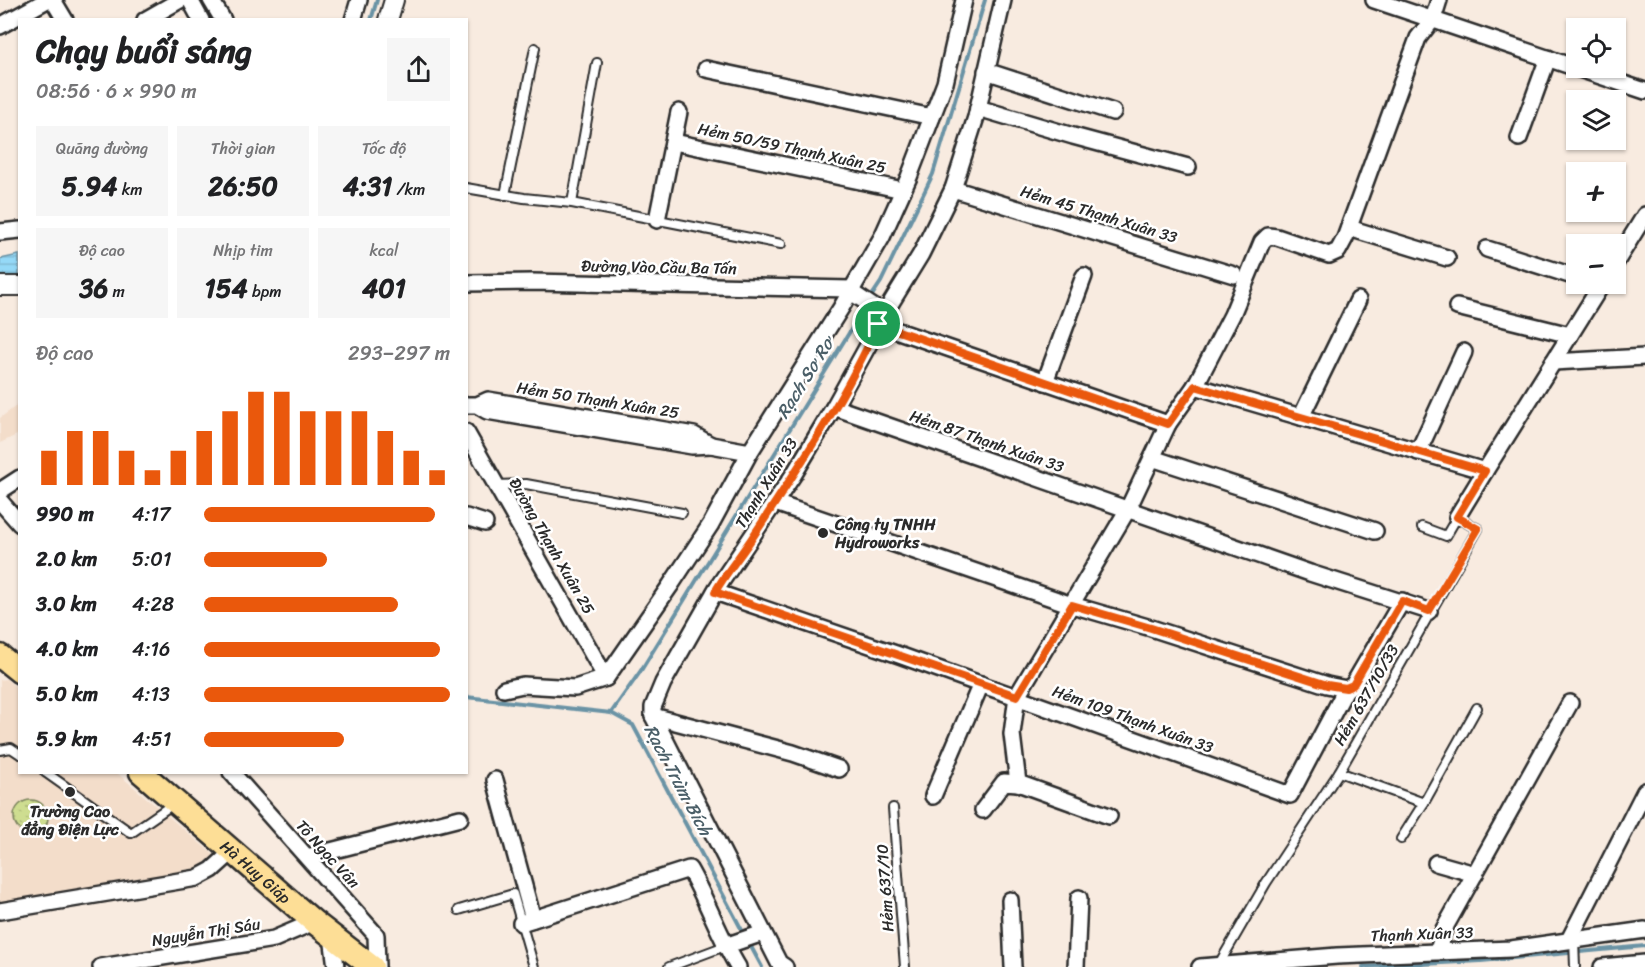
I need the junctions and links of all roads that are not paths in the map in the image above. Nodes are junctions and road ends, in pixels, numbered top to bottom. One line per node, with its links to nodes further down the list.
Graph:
1 (47, 0): 19 (street)
2 (53, 0): 12 (street)
3 (180, 0): 13 (street)
4 (190, 0): 14 (street)
5 (211, 0): 15 (street)
6 (359, 0): 16 (street)
7 (394, 0): 17 (street)
8 (964, 0): 29 (street)
9 (1003, 0): 24 (street, Thạnh Xuân 33)
10 (1374, 0): 18 (street)
11 (1439, 0): 18 (street)
12 (64, 18)
13 (148, 18)
14 (200, 18)
15 (222, 18)
16 (354, 18)
17 (389, 18)
18 (1433, 19): 21 (street); 40 (street)
19 (0, 26)
20 (535, 48): 36 (lane)
21 (1548, 58): 25 (street); 30 (street)
22 (597, 63): 37 (lane)
23 (706, 69): 29 (street)
24 (986, 71): 26 (street, Thạnh Xuân 33); 28 (street)
25 (1645, 91)
26 (978, 108): 32 (street); 34 (street, Thạnh Xuân 33)
27 (679, 112): 31 (street)
28 (1113, 112)
29 (932, 117): 35 (street)
30 (1519, 138)
31 (674, 142): 35 (street, Hẻm 50/59 Thạnh Xuân 25); 39 (street)
32 (1188, 167)
33 (468, 188): 36 (lane)
34 (953, 189): 47 (street, Hẻm 45 Thạnh Xuân 33); 57 (street, Thạnh Xuân 33)
35 (903, 190): 53 (street)
36 (505, 195): 37 (lane)
37 (572, 203): 39 (lane)
38 (1645, 215): 44 (street)
39 (657, 219): 43 (lane)
40 (1349, 228): 46 (street); 63 (street)
41 (18, 230): 42 (street)
42 (0, 232)
43 (781, 244)
44 (1626, 246)
45 (1487, 249): 48 (street)
46 (1446, 258)
47 (1234, 274)
48 (1566, 274)
49 (1083, 276): 62 (street)
50 (468, 283): 53 (street, Đường Vào Cầu Ba Tấn)
51 (0, 286): 52 (street)
52 (18, 286)
53 (851, 289): 57 (street); 69 (street)
54 (1594, 294): 58 (street)
55 (1358, 300): 66 (street)
56 (1457, 307): 58 (street)
57 (881, 319): 62 (street); 65 (street, Thạnh Xuân 33)
58 (1570, 335): 61 (street)
59 (1464, 352): 70 (street)
60 (1645, 357): 61 (street)
61 (1553, 362): 72 (street)
62 (1046, 382): 67 (street)
63 (1195, 386): 66 (street); 67 (street)
64 (472, 405): 69 (street, Hẻm 50 Thạnh Xuân 25)
65 (834, 407): 77 (street, Thạnh Xuân 33); 78 (street, Hẻm 87 Thạnh Xuân 33)
66 (1301, 417): 70 (street)
67 (1168, 424): 71 (street)
68 (469, 441): 74 (street, Đường Thạnh Xuân 25)
69 (750, 452): 92 (street)
70 (1418, 452): 72 (street)
71 (1152, 458): 78 (street); 85 (street)
72 (1485, 471): 80 (street)
73 (18, 479): 75 (street)
74 (497, 485): 79 (lane); 92 (street, Đường Thạnh Xuân 25)
75 (0, 491)
76 (0, 501): 82 (street)
77 (775, 503): 86 (street, Thạnh Xuân 33); 88 (street)
78 (1128, 509): 87 (street, Hẻm 87 Thạnh Xuân 33); 88 (street)
79 (682, 513)
80 (1457, 517): 84 (lane); 89 (lane, Hẻm 637/10/33)
81 (468, 518): 83 (street)
82 (18, 522)
83 (485, 523)
84 (1422, 527)
85 (1375, 531)
86 (715, 592): 93 (street, Hẻm 109 Thạnh Xuân 33); 99 (street, Thạnh Xuân 33)
87 (1402, 601): 89 (street, Hẻm 87 Thạnh Xuân 33); 94 (street)
88 (1072, 605): 94 (street); 96 (street)
89 (1429, 611): 103 (lane, Hẻm 637/10/33)
90 (0, 656): 91 (main road)
91 (18, 670)
92 (606, 678): 95 (street)
93 (981, 684): 96 (street, Hẻm 109 Thạnh Xuân 33); 110 (street)
94 (1346, 688): 96 (street, Hẻm 109 Thạnh Xuân 33)
95 (504, 689)
96 (1017, 696): 108 (street)
97 (1570, 703): 121 (street)
98 (1477, 708): 112 (lane)
99 (652, 716): 102 (street); 129 (street)
100 (0, 750): 101 (lane)
101 (18, 753)
102 (839, 769)
103 (1339, 771): 112 (lane, Hẻm 637/10/33); 136 (lane, Hẻm 637/10/33)
104 (48, 774): 111 (lane)
105 (143, 774): 111 (main road, Hà Huy Giáp)
106 (233, 774): 119 (street, Tô Ngọc Vân)
107 (495, 780): 126 (street)
108 (1018, 783): 114 (street); 115 (street)
109 (1645, 791): 131 (street)
110 (933, 796)
111 (177, 802): 118 (main road, Hà Huy Giáp)
112 (1424, 803): 117 (lane)
113 (893, 808): 145 (lane, Hẻm 637/10)
114 (983, 810)
115 (1109, 816)
116 (460, 818): 119 (street)
117 (1401, 839)
118 (233, 850): 125 (street); 127 (main road, Hà Huy Giáp)
119 (307, 857): 140 (street, Tô Ngọc Vân)
120 (1436, 863): 121 (street)
121 (1475, 874): 133 (street)
122 (1079, 898): 147 (street)
123 (1010, 900): 146 (street)
124 (459, 910): 126 (lane)
125 (0, 911)
126 (527, 921): 132 (street); 141 (lane)
127 (314, 922): 130 (main road, Hà Huy Giáp); 134 (street, Nguyễn Thị Sáu)
128 (1645, 930): 131 (street, Thạnh Xuân 33)
129 (763, 933): 132 (street); 144 (street)
130 (332, 936): 138 (street); 139 (main road, Hà Huy Giáp)
131 (1571, 940): 133 (street, Thạnh Xuân 33); 149 (lane)
132 (725, 946): 142 (lane); 143 (street)
133 (1438, 951): 136 (street, Thạnh Xuân 33)
134 (167, 962): 137 (street, Nguyễn Thị Sáu)
135 (1645, 963): 150 (street)
136 (1218, 965): 148 (street, Thạnh Xuân 33)
137 (101, 967)
138 (336, 967)
139 (372, 967)
140 (377, 967)
141 (534, 967)
142 (669, 967)
143 (738, 967)
144 (785, 967)
145 (905, 967)
146 (1013, 967)
147 (1076, 967)
148 (1200, 967)
149 (1575, 967)
150 (1602, 967)

